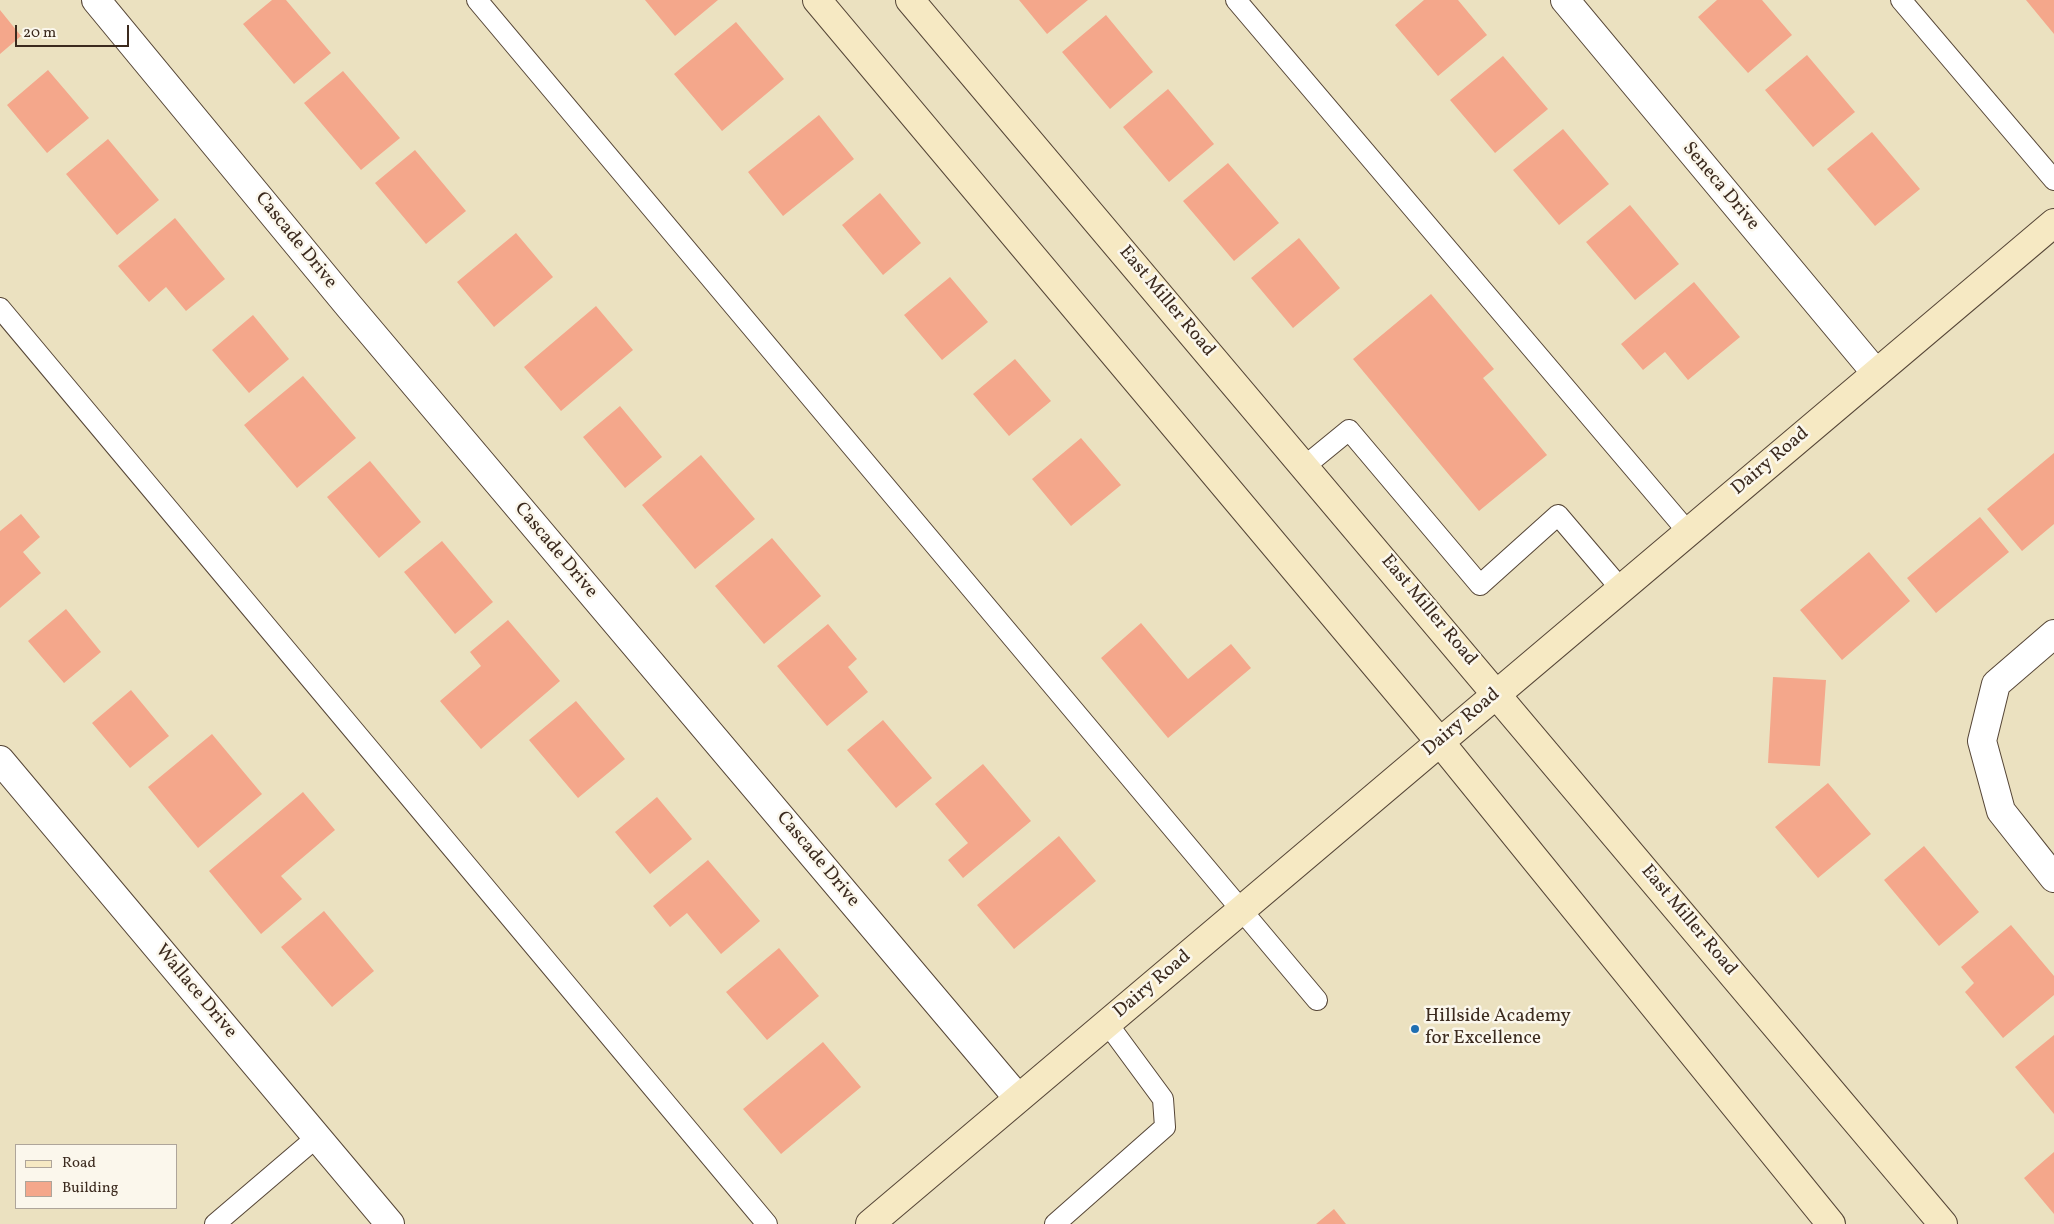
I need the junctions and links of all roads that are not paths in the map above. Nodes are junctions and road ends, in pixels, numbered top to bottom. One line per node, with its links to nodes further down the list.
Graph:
1 (96, 0): 23 (street, Cascade Drive)
2 (477, 0): 20 (lane)
3 (910, 0): 12 (main road, East Miller Road)
4 (1236, 0): 13 (lane)
5 (1565, 0): 11 (street, Seneca Drive)
6 (1901, 0): 8 (lane)
7 (824, 2): 17 (main road)
8 (2054, 180)
9 (2054, 222): 11 (main road, Dairy Road)
10 (0, 308): 27 (lane)
11 (1876, 373): 13 (main road, Dairy Road)
12 (1305, 466): 14 (lane); 16 (main road, East Miller Road)
13 (1688, 532): 14 (main road, Dairy Road)
14 (1621, 590): 16 (main road, Dairy Road)
15 (2054, 634): 19 (street)
16 (1497, 694): 17 (main road, Dairy Road); 31 (main road, East Miller Road)
17 (1440, 742): 20 (main road, Dairy Road); 30 (main road)
18 (0, 760): 24 (street, Wallace Drive)
19 (2054, 878)
20 (1241, 910): 21 (lane); 22 (main road, Dairy Road)
21 (1317, 1000)
22 (1107, 1023): 23 (main road, Dairy Road); 29 (lane)
23 (1018, 1098): 28 (main road, Dairy Road)
24 (317, 1137): 25 (lane); 26 (street, Wallace Drive)
25 (215, 1224)
26 (390, 1224)
27 (767, 1224)
28 (870, 1224)
29 (1055, 1224)
30 (1831, 1224)
31 (1943, 1224)

